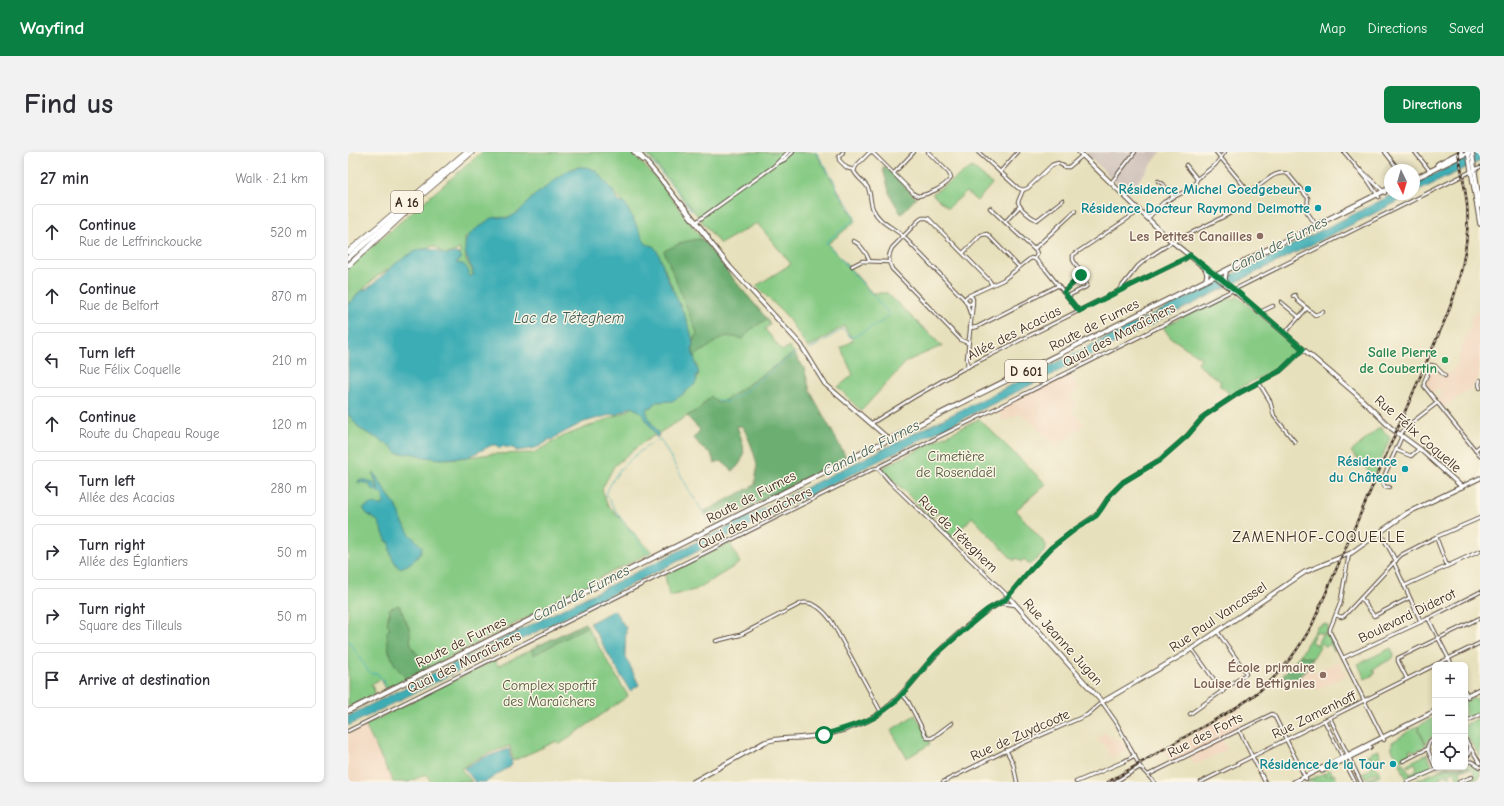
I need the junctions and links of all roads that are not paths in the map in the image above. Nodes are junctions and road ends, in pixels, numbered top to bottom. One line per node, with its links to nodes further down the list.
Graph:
1 (466, 152): 60 (highway, A 16)
2 (472, 152): 35 (highway, A 16)
3 (634, 152): 33 (street)
4 (638, 152): 33 (street)
5 (788, 152): 26 (street)
6 (794, 152): 26 (street)
7 (843, 152): 29 (street)
8 (871, 152): 29 (street); 32 (street)
9 (914, 152): 32 (street)
10 (928, 152): 32 (street)
11 (978, 152): 31 (street)
12 (1018, 152): 31 (street)
13 (1135, 152): 38 (street)
14 (1216, 152): 22 (street)
15 (1226, 152): 22 (street)
16 (1344, 152): 25 (street)
17 (1385, 152): 23 (street)
18 (1416, 152): 30 (street)
19 (1461, 152): 30 (main road)
20 (1469, 152): 28 (street); 30 (main road)
21 (1081, 154): 38 (street, Rue Félix Coquelle); 39 (street)
22 (1220, 158): 36 (street); 55 (street)
23 (1394, 164)
24 (1186, 165): 36 (street)
25 (1354, 165): 40 (street); 42 (street)
26 (774, 166): 52 (street)
27 (1480, 167): 28 (street, Quai des Maraîchers)
28 (1473, 168): 46 (street); 54 (street); 78 (street, Quai des Maraîchers)
29 (854, 170): 56 (street)
30 (1429, 170): 34 (main road)
31 (1000, 172): 39 (street)
32 (894, 173)
33 (657, 175): 52 (street)
34 (1420, 175)
35 (443, 177): 63 (highway, A 16); 67 (highway)
36 (1197, 179): 43 (street)
37 (1158, 181): 43 (street)
38 (1111, 183): 48 (street, Rue Félix Coquelle)
39 (1023, 190): 45 (street)
40 (1384, 191)
41 (1384, 193): 42 (main road, Route de Furnes / D 601)
42 (1378, 196): 55 (main road, Route de Furnes / D 601)
43 (1173, 197): 51 (street)
44 (1063, 200): 45 (street)
45 (1020, 206): 53 (street)
46 (1480, 206)
47 (990, 208): 53 (street)
48 (1139, 210): 51 (street, Rue Félix Coquelle); 71 (street)
49 (1237, 210): 58 (street)
50 (1075, 211): 59 (street)
51 (1148, 218): 58 (street, Rue Félix Coquelle)
52 (696, 222): 107 (street)
53 (1005, 222): 59 (street)
54 (1480, 224)
55 (1318, 226): 72 (main road, Route de Furnes / D 601); 72 (main road, Route de Furnes / D 601)
56 (903, 236): 61 (street); 66 (street); 82 (street)
57 (853, 242): 65 (street)
58 (1174, 243): 62 (street, Rue Félix Coquelle); 74 (street)
59 (1034, 249): 64 (street)
60 (348, 252)
61 (963, 253): 69 (street); 75 (street)
62 (1190, 255): 70 (street, Rue Félix Coquelle); 77 (street, Allée des Acacias)
63 (348, 258)
64 (1035, 259): 69 (street); 76 (street)
65 (869, 260): 66 (street); 68 (street)
66 (889, 262): 99 (street)
67 (348, 266)
68 (852, 266)
69 (1019, 267): 75 (street)
70 (1204, 267): 72 (street, Rue Félix Coquelle); 73 (street)
71 (1082, 275): 80 (street); 85 (street)
72 (1221, 277): 73 (main road, Route de Furnes / D 601); 78 (street, Rue Félix Coquelle); 89 (main road, Route de Furnes / D 601)
73 (1206, 280): 89 (main road, Route de Furnes / D 601)
74 (1124, 283): 77 (street); 81 (street)
75 (992, 285): 79 (street)
76 (1059, 285): 80 (street); 97 (street)
77 (1126, 288): 81 (street, Allée des Acacias)
78 (1233, 289): 93 (street, Rue Félix Coquelle); 116 (street, Quai des Maraîchers)
79 (982, 290): 84 (street); 86 (street)
80 (1064, 292): 85 (street)
81 (1114, 293): 92 (street, Allée des Acacias)
82 (960, 295): 84 (street); 87 (street)
83 (1294, 295): 91 (street)
84 (968, 296): 86 (street); 87 (street)
85 (1068, 296): 92 (street)
86 (973, 301): 87 (street); 96 (street)
87 (966, 302): 96 (street)
88 (1281, 302): 95 (street)
89 (1163, 303): 109 (main road, Route de Furnes / D 601)
90 (1273, 306): 93 (street)
91 (1307, 308): 94 (street); 95 (street)
92 (1079, 311): 101 (street, Allée des Acacias)
93 (1260, 312): 98 (street, Rue Félix Coquelle)
94 (1323, 312)
95 (1299, 317): 98 (street)
96 (971, 318): 97 (street)
97 (970, 328): 99 (street)
98 (1285, 333): 100 (street, Rue Félix Coquelle)
99 (968, 343): 101 (street)
100 (1303, 349): 104 (street); 108 (street, Rue Félix Coquelle)
101 (968, 367): 107 (street, Allée des Acacias)
102 (1445, 376): 106 (street)
103 (1479, 381): 105 (street)
104 (1259, 383): 110 (street); 130 (street)
105 (1480, 388)
106 (1437, 403): 108 (street); 114 (street)
107 (872, 423): 109 (street)
108 (1401, 436): 112 (street, Rue Félix Coquelle); 113 (street)
109 (890, 440): 156 (main road, Route de Furnes / D 601)
110 (1295, 442)
111 (1480, 446): 114 (street)
112 (1419, 449): 113 (street); 119 (street, Rue Félix Coquelle)
113 (1396, 450): 118 (street)
114 (1475, 450): 115 (street)
115 (1480, 456)
116 (878, 468): 130 (street, Rue de Téteghem); 165 (street, Quai des Maraîchers)
117 (1480, 478): 119 (street, Rue Paul Vancassel)
118 (1389, 487)
119 (1462, 487): 121 (street, Rue Paul Vancassel)
120 (1480, 518): 122 (street)
121 (1380, 532): 124 (street, Rue Paul Vancassel); 125 (street)
122 (1436, 537): 125 (street); 127 (street)
123 (1480, 551): 127 (street)
124 (1349, 554): 135 (street); 139 (street, Rue Paul Vancassel)
125 (1396, 560): 126 (street)
126 (1394, 564): 128 (street); 131 (street)
127 (1447, 566): 128 (street)
128 (1404, 586): 132 (street)
129 (1480, 592): 136 (street, Boulevard Diderot)
130 (1008, 596): 133 (street); 134 (street, Rue Jeanne Jugan)
131 (1361, 598): 132 (street); 135 (street)
132 (1409, 598): 138 (street)
133 (998, 603): 134 (street); 152 (street)
134 (1015, 604): 155 (street, Rue Jeanne Jugan)
135 (1337, 616): 144 (street)
136 (1428, 618): 138 (street, Boulevard Diderot); 140 (street)
137 (1480, 618): 140 (street)
138 (1421, 622): 144 (street, Boulevard Diderot)
139 (1217, 631): 143 (street, Rue Paul Vancassel); 151 (street)
140 (1439, 639): 145 (street); 149 (street)
141 (716, 641): 157 (street)
142 (1480, 643): 145 (street, Rue Zamenhoff)
143 (1192, 649): 151 (street); 155 (street, Rue Paul Vancassel)
144 (1343, 658): 154 (street)
145 (1449, 658): 146 (street, Rue Zamenhoff); 147 (street)
146 (1441, 662)
147 (1451, 662)
148 (1432, 666): 149 (street, Rue Zamenhoff)
149 (1407, 679): 154 (street, Rue Zamenhoff)
150 (1480, 690): 153 (street)
151 (1223, 692): 158 (street)
152 (902, 694): 157 (street); 164 (street)
153 (1468, 696)
154 (1364, 701): 161 (street, Rue Zamenhoff); 168 (street)
155 (1102, 702): 173 (street, Rue de Zuydcoote); 174 (street)
156 (348, 711)
157 (881, 712): 189 (street)
158 (1190, 714)
159 (1432, 714): 168 (street)
160 (1480, 715): 163 (street)
161 (1330, 718): 162 (street, Rue Zamenhoff); 176 (street)
162 (1324, 720): 167 (street, Rue Zamenhoff); 178 (street)
163 (1468, 721)
164 (952, 722)
165 (348, 730)
166 (1238, 730): 167 (street, Rue des Forts); 177 (street); 186 (street, Rue des Forts)
167 (1286, 739): 177 (street, Rue Zamenhoff); 188 (street)
168 (1383, 739): 176 (street)
169 (1432, 739): 172 (street)
170 (1468, 743): 171 (street)
171 (1470, 746): 175 (street); 182 (street)
172 (1427, 749): 179 (street); 180 (street)
173 (1006, 750): 190 (street, Rue de Zuydcoote); 191 (street)
174 (1134, 755): 183 (street); 192 (street)
175 (1468, 755)
176 (1348, 756): 178 (street); 200 (street)
177 (1252, 757): 195 (street, Rue Zamenhoff); 196 (street)
178 (1344, 759): 188 (street); 199 (street)
179 (1432, 760)
180 (1403, 761)
181 (1468, 761): 184 (street)
182 (1480, 763)
183 (1141, 767): 186 (street); 193 (street)
184 (1480, 767)
185 (1432, 770): 201 (street)
186 (1148, 775): 194 (street)
187 (1472, 777): 202 (street)
188 (1306, 778): 197 (street); 198 (street)
189 (693, 782)
190 (943, 782)
191 (1017, 782)
192 (1076, 782)
193 (1115, 782)
194 (1154, 782)
195 (1201, 782)
196 (1265, 782)
197 (1294, 782)
198 (1300, 782)
199 (1356, 782)
200 (1361, 782)
201 (1407, 782)
202 (1459, 782)

